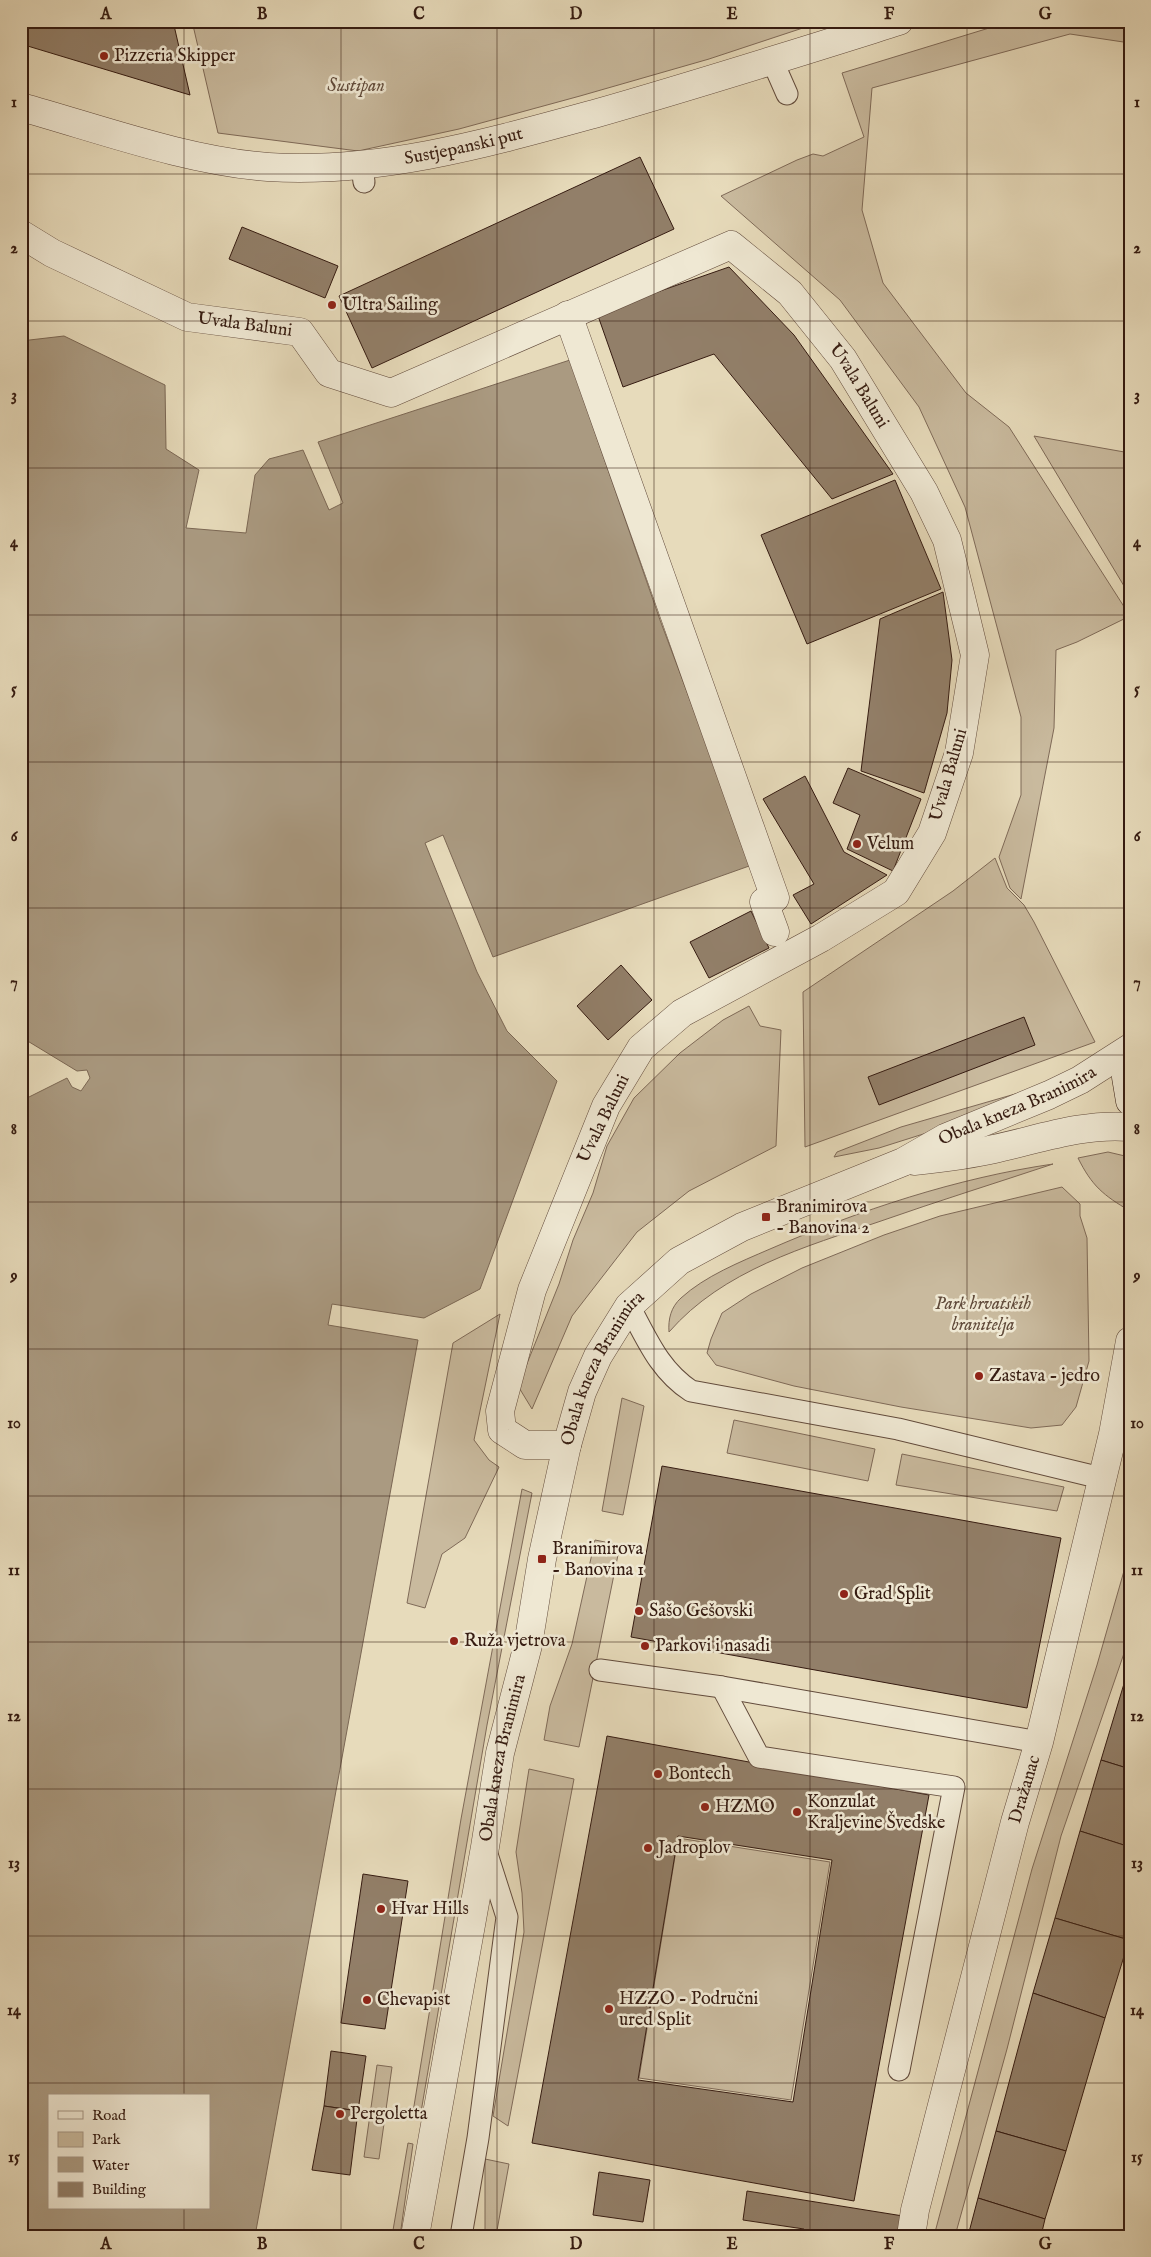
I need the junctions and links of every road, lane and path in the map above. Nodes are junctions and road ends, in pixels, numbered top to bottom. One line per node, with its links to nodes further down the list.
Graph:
1 (899, 21): 2 (street, Sustjepanski put)
2 (772, 60): 3 (lane); 4 (street, Sustjepanski put)
3 (787, 94)
4 (21, 107)
5 (21, 234): 6 (street, Uvala Baluni)
6 (577, 311): 7 (street); 8 (street, Uvala Baluni)
7 (775, 932): 8 (lane)
8 (785, 957): 16 (street, Uvala Baluni)
9 (1130, 1048): 13 (street, Obala kneza Branimira)
10 (1130, 1058): 11 (street)
11 (1130, 1101)
12 (1130, 1127): 13 (street, Obala kneza Branimira)
13 (903, 1162): 14 (street, Obala kneza Branimira)
14 (629, 1306): 16 (street, Obala kneza Branimira); 17 (lane)
15 (1130, 1341): 17 (street, Dražanac)
16 (567, 1444): 21 (street, Obala kneza Branimira)
17 (1101, 1478): 20 (street, Dražanac)
18 (600, 1670): 19 (lane)
19 (722, 1687): 20 (lane); 22 (lane)
20 (1039, 1742): 25 (street, Dražanac)
21 (485, 1847): 23 (street, Obala kneza Branimira); 24 (lane)
22 (899, 2070)
23 (415, 2236)
24 (461, 2236)
25 (911, 2236)

